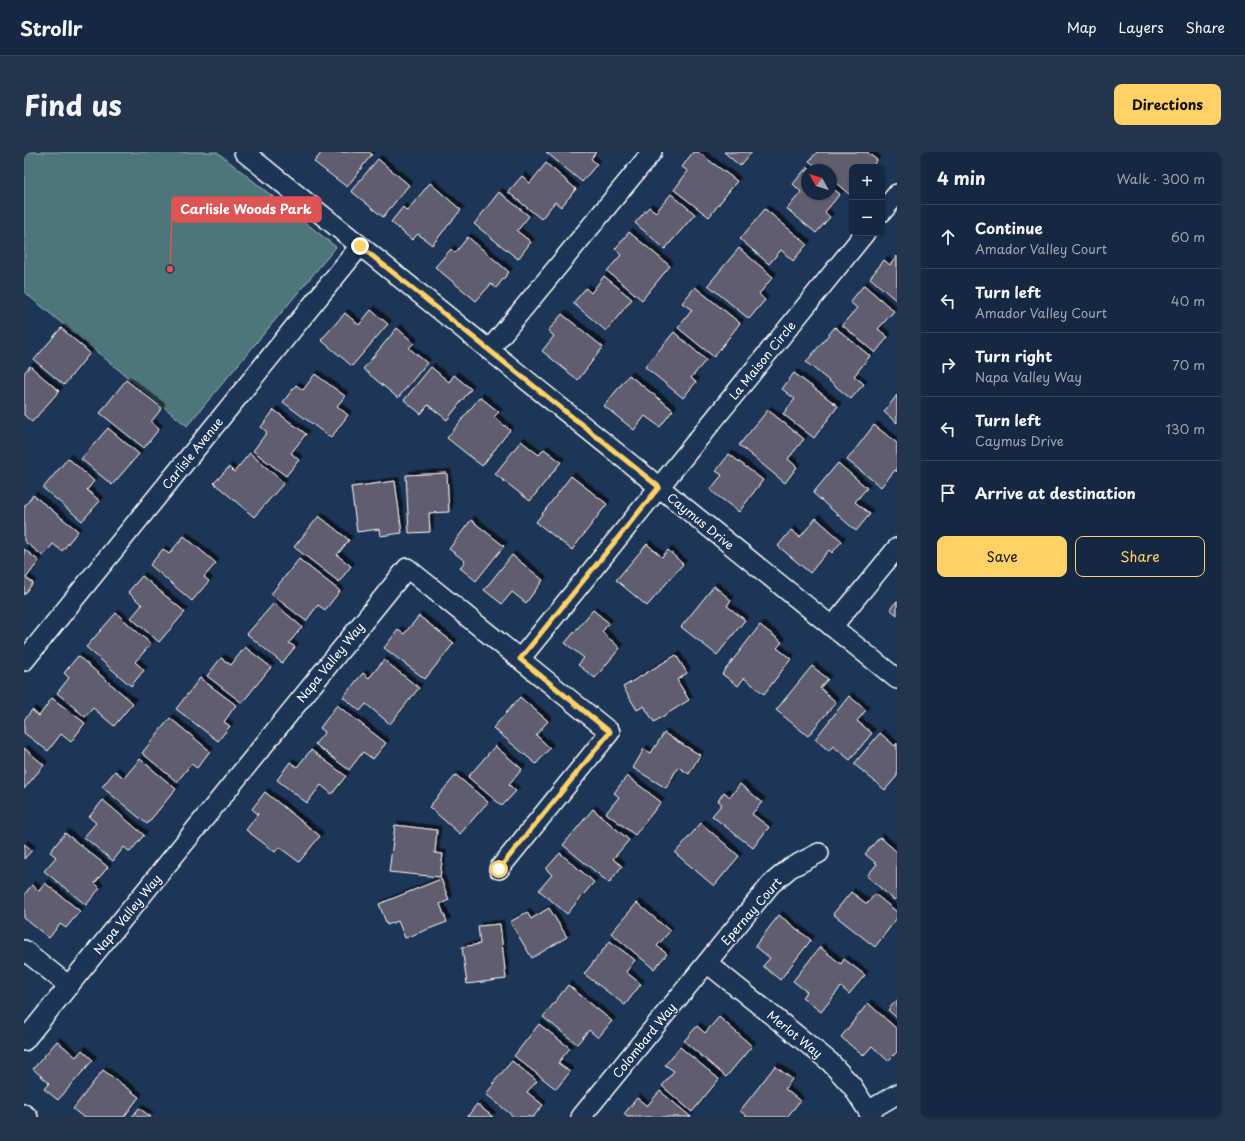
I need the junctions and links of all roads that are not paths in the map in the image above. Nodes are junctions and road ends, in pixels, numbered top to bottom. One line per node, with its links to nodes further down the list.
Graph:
1 (244, 152): 6 (street, Caymus Drive)
2 (652, 152): 7 (street)
3 (897, 194): 4 (street)
4 (885, 208)
5 (863, 236): 8 (street, La Maison Circle)
6 (360, 246): 7 (street, Caymus Drive); 12 (street, Carlisle Avenue)
7 (489, 350): 8 (street, Caymus Drive)
8 (659, 487): 10 (street, Caymus Drive); 11 (street)
9 (897, 548): 10 (street)
10 (832, 627): 13 (street, Caymus Drive)
11 (520, 659): 15 (street); 18 (street, Napa Valley Way)
12 (24, 661)
13 (897, 679)
14 (819, 852): 17 (street, Epernay Court)
15 (499, 869)
16 (24, 950): 18 (street)
17 (707, 963): 22 (street, Merlot Way); 24 (street, Colombard Way)
18 (68, 986): 19 (street, Napa Valley Way)
19 (24, 1041)
20 (897, 1094): 22 (street)
21 (24, 1114): 23 (street)
22 (870, 1114)
23 (28, 1117)
24 (582, 1117)

